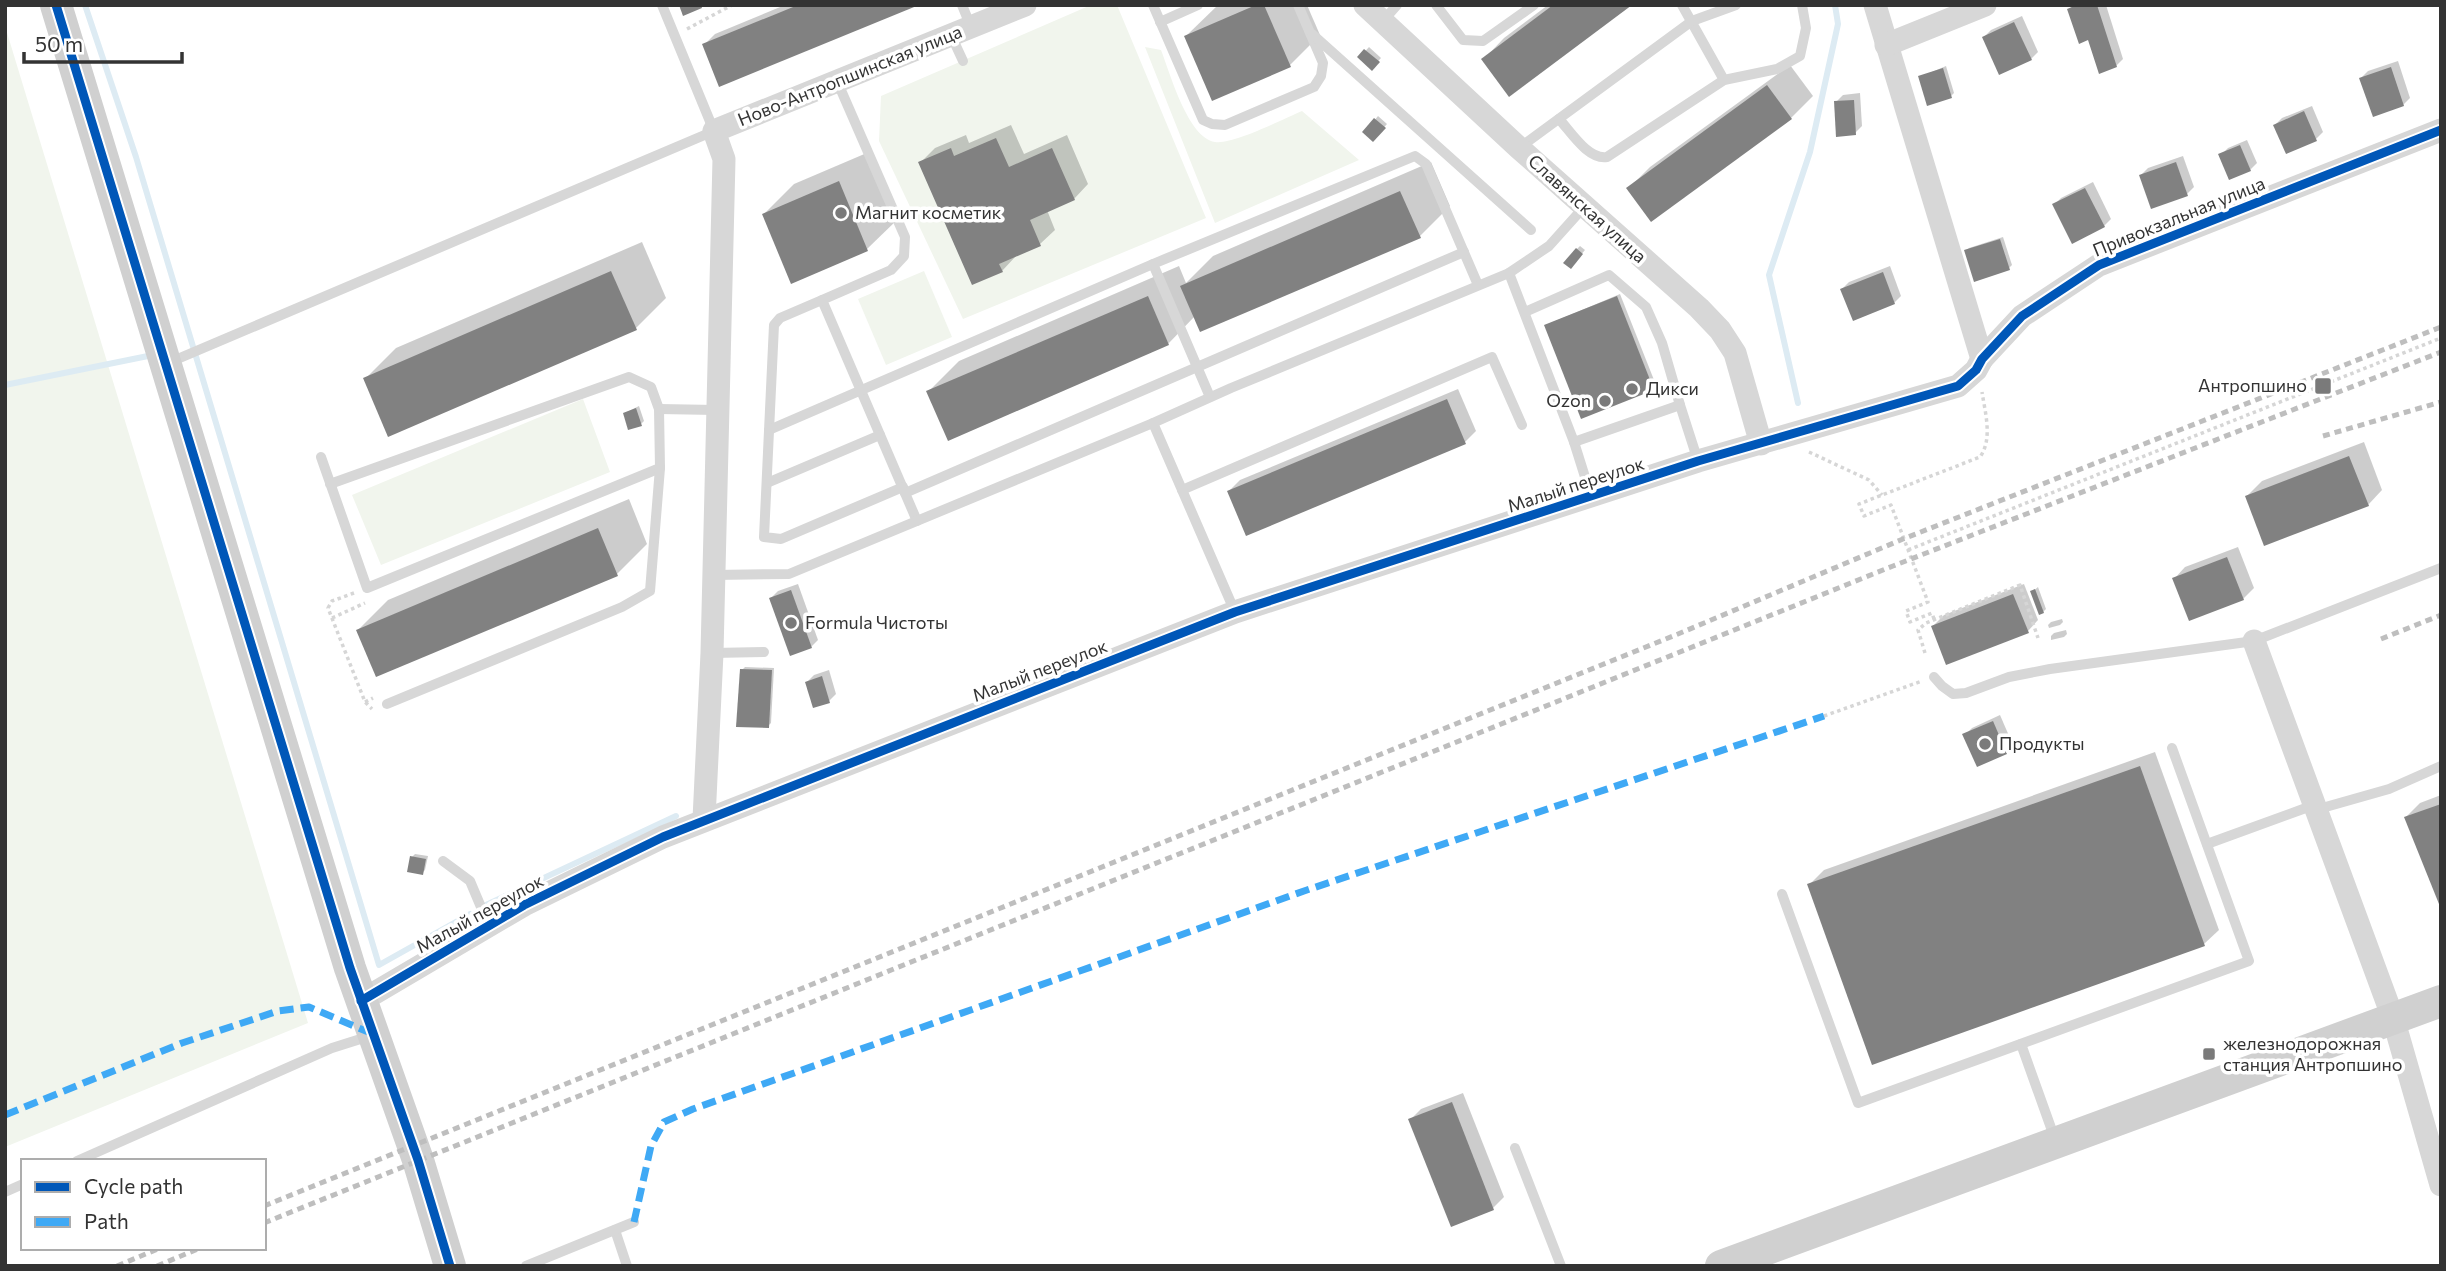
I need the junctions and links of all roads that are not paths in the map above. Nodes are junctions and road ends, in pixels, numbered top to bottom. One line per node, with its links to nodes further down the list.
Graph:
1 (56, 5): 39 (street)
2 (662, 5): 27 (lane)
3 (962, 5): 19 (lane)
4 (1026, 5): 19 (street, Ново-Антропшинская улица)
5 (1153, 5): 18 (lane)
6 (1198, 5): 18 (lane)
7 (1298, 5): 20 (lane)
8 (1365, 5): 16 (street, Славянская улица)
9 (1436, 5): 10 (lane)
10 (1534, 5)
11 (1682, 5): 17 (lane)
12 (1736, 5): 17 (lane)
13 (1802, 5): 23 (lane)
14 (1875, 5): 21 (street)
15 (1985, 5): 21 (street)
16 (1390, 13): 29 (street, Славянская улица)
17 (1692, 21): 23 (lane); 25 (lane)
18 (1160, 22): 20 (lane)
19 (961, 31): 22 (lane); 24 (street, Ново-Антропшинская улица)
20 (1310, 32): 28 (lane)
21 (1886, 45): 40 (street)
22 (963, 61)
23 (1724, 80): 25 (lane)
24 (837, 81): 27 (street, Ново-Антропшинская улица); 37 (lane)
25 (1559, 119): 29 (lane)
26 (2441, 130): 40 (street, Привокзальная улица)
27 (714, 131): 39 (lane); 46 (street)
28 (1428, 140): 30 (lane); 32 (lane)
29 (1519, 148): 31 (street, Славянская улица)
30 (1415, 156): 33 (lane); 34 (lane)
31 (1584, 207): 35 (lane); 52 (street, Славянская улица)
32 (1531, 230)
33 (1464, 252): 36 (lane); 41 (lane)
34 (1153, 264): 41 (lane); 42 (lane)
35 (1509, 273): 36 (lane); 38 (lane)
36 (1478, 285): 43 (lane)
37 (822, 300): 42 (lane); 49 (lane)
38 (1525, 312): 44 (lane); 51 (lane)
39 (166, 365): 78 (street)
40 (1979, 365): 52 (street, Привокзальная улица)
41 (1197, 368): 43 (lane); 58 (lane)
42 (861, 390): 49 (lane); 50 (lane)
43 (1210, 397): 47 (lane)
44 (1680, 405): 51 (lane); 54 (lane)
45 (659, 409): 46 (lane); 55 (lane); 57 (lane)
46 (716, 410): 63 (street)
47 (1153, 423): 59 (lane); 61 (lane)
48 (1522, 425): 59 (lane)
49 (769, 430): 56 (lane)
50 (880, 435): 56 (lane); 58 (lane)
51 (1574, 442): 60 (lane)
52 (1761, 444): 54 (street, Малый переулок)
53 (321, 457): 57 (lane)
54 (1698, 461): 60 (street, Малый переулок)
55 (660, 468): 57 (lane); 69 (lane)
56 (766, 483): 58 (lane)
57 (330, 484)
58 (904, 490): 61 (lane)
59 (1182, 490): 64 (lane)
60 (1591, 496): 64 (street, Малый переулок)
61 (917, 521): 63 (lane)
62 (2441, 568): 65 (lane)
63 (712, 575): 67 (street)
64 (1235, 612): 73 (street, Малый переулок)
65 (2254, 640): 68 (lane); 72 (street)
66 (764, 652): 67 (lane)
67 (712, 653): 73 (street)
68 (1934, 677)
69 (383, 700)
70 (2172, 748): 74 (lane)
71 (2441, 766): 72 (lane)
72 (2315, 807): 74 (lane); 80 (street)
73 (704, 819): 77 (street, Малый переулок)
74 (2207, 844): 82 (lane)
75 (443, 861): 77 (lane)
76 (1782, 894): 82 (lane)
77 (489, 926): 78 (street, Малый переулок)
78 (361, 1001): 81 (street)
79 (2441, 1001): 80 (street)
80 (2393, 1018): 83 (street); 87 (street)
81 (373, 1034): 85 (lane); 91 (street)
82 (2021, 1044): 83 (lane)
83 (2056, 1141): 95 (street)
84 (1515, 1148): 94 (lane)
85 (82, 1159)
86 (21, 1185): 88 (lane)
87 (2441, 1185)
88 (5, 1192)
89 (634, 1222): 90 (lane)
90 (615, 1230): 92 (lane); 93 (lane)
91 (450, 1266)
92 (526, 1266)
93 (627, 1266)
94 (1561, 1266)
95 (1721, 1266)

